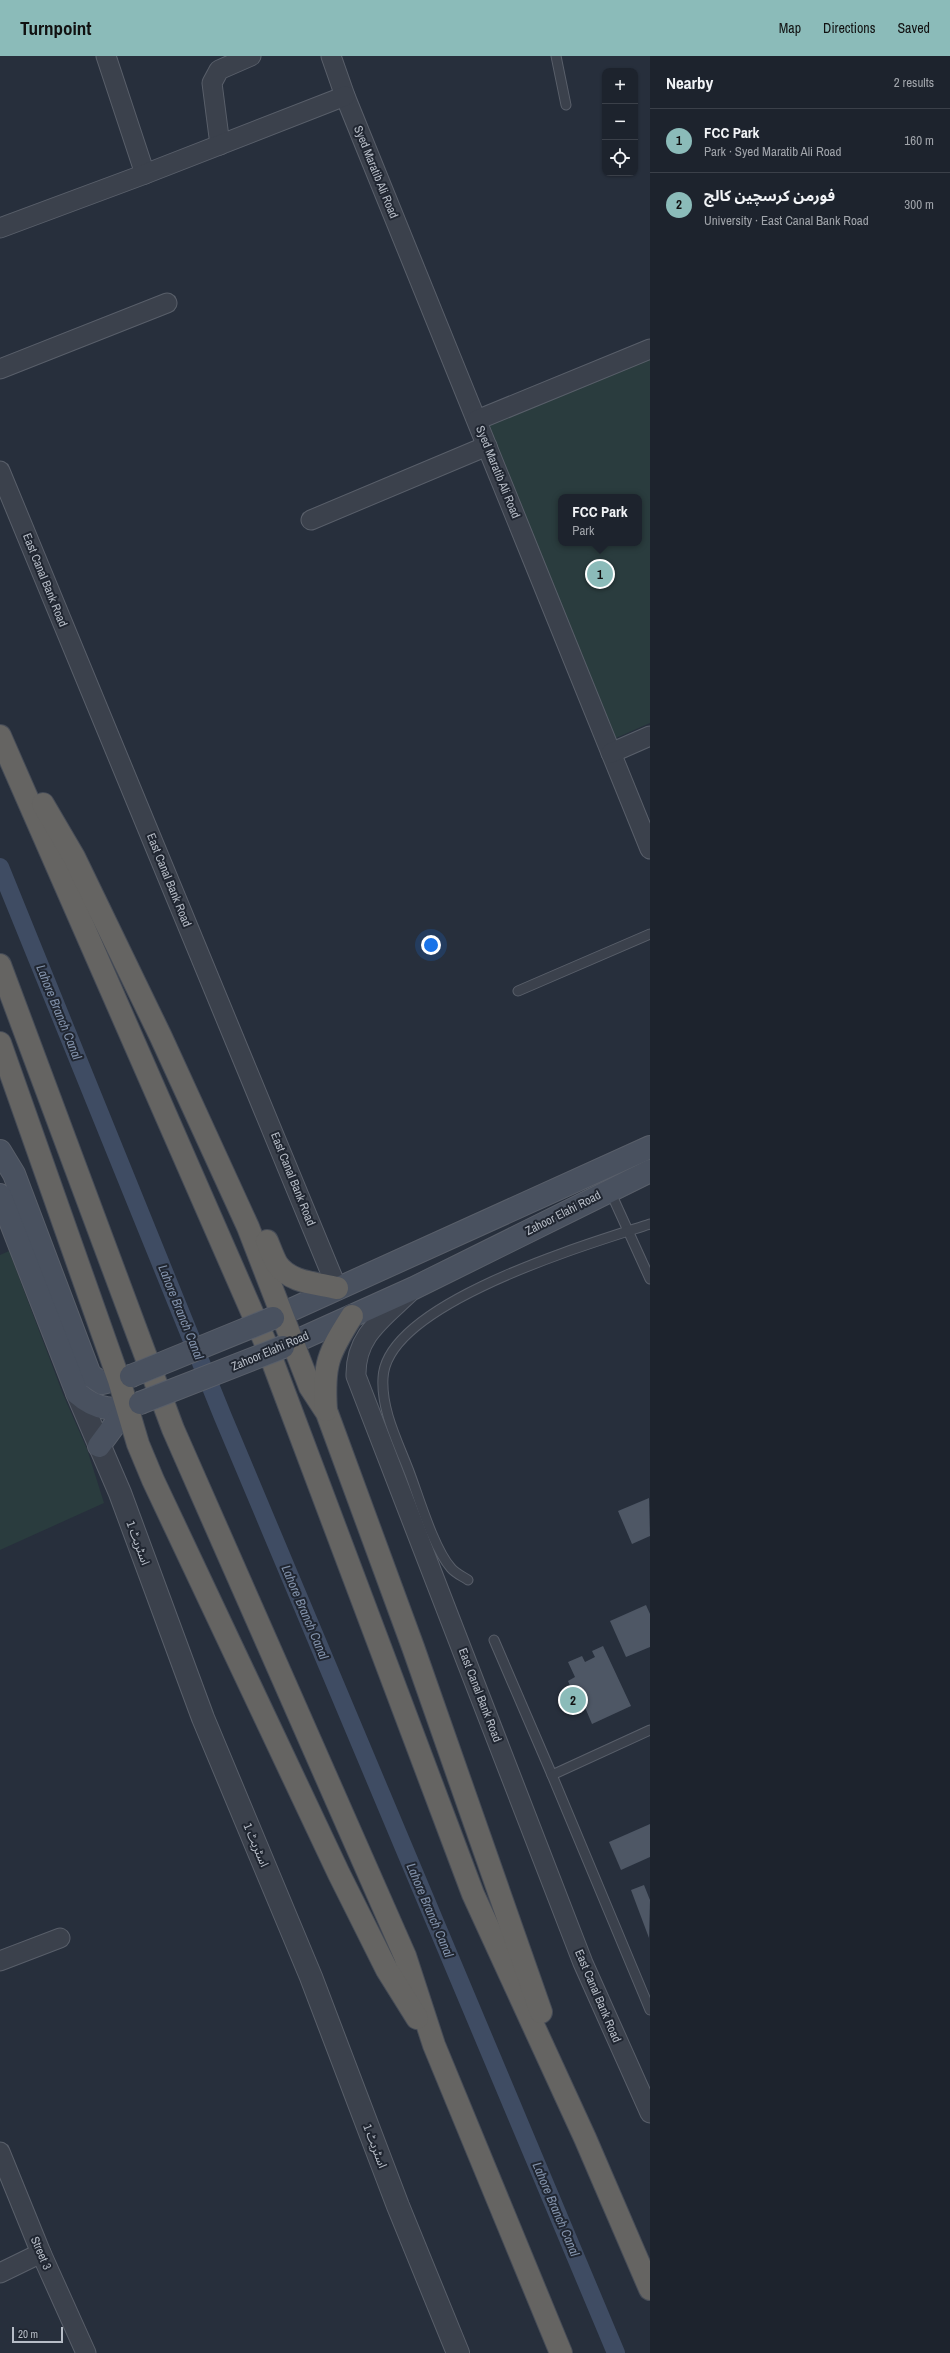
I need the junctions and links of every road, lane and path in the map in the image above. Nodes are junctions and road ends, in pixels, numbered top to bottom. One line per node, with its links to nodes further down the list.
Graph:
1 (106, 56): 8 (street)
2 (252, 56): 7 (street)
3 (332, 56): 5 (street, Syed Maratib Ali Road)
4 (556, 56): 6 (lane)
5 (345, 96): 7 (street); 13 (street, Syed Maratib Ali Road)
6 (566, 105)
7 (220, 145): 8 (street)
8 (145, 174): 9 (street)
9 (0, 228)
10 (167, 303): 12 (street)
11 (650, 349): 13 (street)
12 (0, 369)
13 (477, 420): 14 (street, Syed Maratib Ali Road)
14 (487, 446): 16 (street); 20 (street, Syed Maratib Ali Road)
15 (0, 471): 35 (street, East Canal Bank Road)
16 (311, 520)
17 (0, 732): 32 (highway)
18 (0, 736): 54 (highway)
19 (650, 736): 20 (street)
20 (611, 753): 21 (street, Syed Maratib Ali Road)
21 (650, 848)
22 (650, 934): 24 (lane)
23 (0, 964): 52 (highway)
24 (518, 991)
25 (0, 1043): 40 (highway)
26 (650, 1147): 35 (main road, Zahoor Elahi Road)
27 (0, 1151): 40 (main road, Zahoor Elahi Road)
28 (650, 1171): 29 (main road, Zahoor Elahi Road)
29 (610, 1190): 33 (lane); 36 (main road, Zahoor Elahi Road)
30 (0, 1195): 41 (main road)
31 (650, 1224): 33 (lane)
32 (248, 1227): 35 (highway); 37 (highway)
33 (629, 1231): 34 (lane); 45 (lane)
34 (650, 1279)
35 (337, 1288): 37 (main road, Zahoor Elahi Road)
36 (414, 1288): 38 (main road, Zahoor Elahi Road); 53 (street, East Canal Bank Road)
37 (277, 1316): 39 (highway); 40 (main road, Zahoor Elahi Road, bridge)
38 (352, 1316): 39 (main road, Zahoor Elahi Road); 43 (highway)
39 (288, 1344): 42 (main road, Zahoor Elahi Road, bridge); 43 (highway)
40 (125, 1378): 42 (highway)
41 (77, 1393): 42 (main road, Zahoor Elahi Road); 44 (street, اسٹریٹ 1)
42 (134, 1405): 44 (main road); 52 (highway)
43 (327, 1413): 54 (highway)
44 (98, 1446): 60 (street, اسٹریٹ 1)
45 (468, 1580)
46 (494, 1640): 48 (lane)
47 (650, 1730): 48 (lane)
48 (552, 1775): 51 (lane)
49 (60, 1938): 50 (street)
50 (0, 1961)
51 (650, 2010)
52 (434, 2045): 61 (highway)
53 (650, 2113)
54 (585, 2138): 58 (highway)
55 (0, 2152): 56 (street, Street 3)
56 (41, 2253): 57 (street); 59 (street, Street 3)
57 (0, 2273)
58 (650, 2289)
59 (86, 2353)
60 (458, 2353)
61 (561, 2353)

